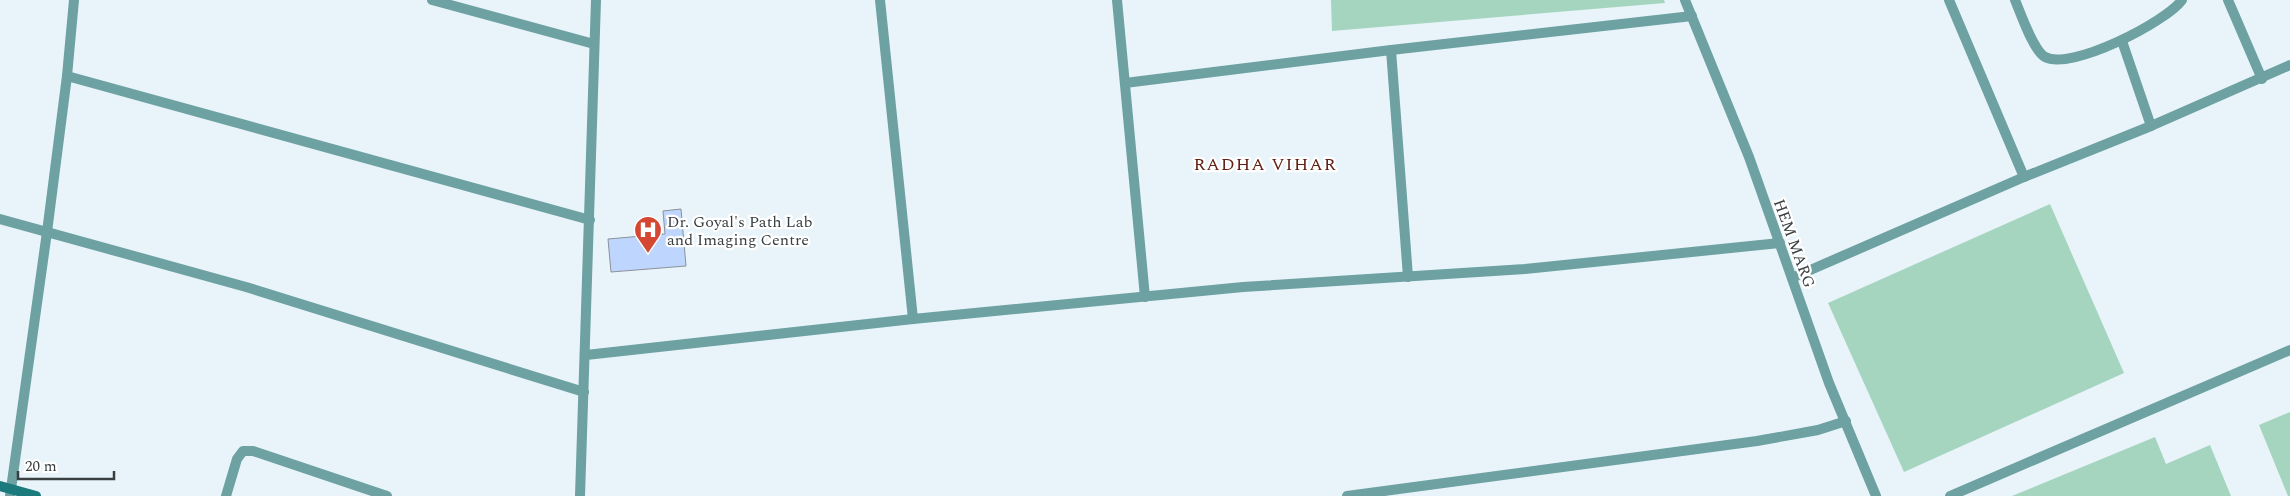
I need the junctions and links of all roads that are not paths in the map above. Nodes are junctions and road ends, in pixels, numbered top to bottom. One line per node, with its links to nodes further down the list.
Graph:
1 (74, 0): 16 (street)
2 (432, 0): 13 (street)
3 (596, 0): 13 (street)
4 (880, 0): 28 (street)
5 (1117, 0): 18 (street)
6 (1685, 0): 11 (street, HEM MARG)
7 (1949, 0): 20 (street)
8 (2015, 0): 12 (street)
9 (2182, 0): 12 (street)
10 (2228, 0): 17 (street)
11 (1692, 16): 14 (street); 24 (street, HEM MARG)
12 (2122, 41): 19 (street)
13 (594, 44): 22 (street)
14 (1390, 50): 18 (street); 25 (street)
15 (2290, 66): 17 (street)
16 (67, 76): 22 (street); 23 (street)
17 (2262, 79): 19 (street)
18 (1124, 83): 27 (street)
19 (2151, 126): 20 (street)
20 (2024, 177): 26 (street)
21 (0, 220): 23 (street)
22 (590, 220): 30 (street)
23 (47, 232): 31 (street); 35 (street)
24 (1780, 243): 25 (street); 26 (street, HEM MARG)
25 (1408, 276): 27 (street)
26 (1792, 278): 32 (street, HEM MARG)
27 (1145, 297): 28 (street)
28 (913, 319): 30 (street)
29 (2290, 350): 42 (street)
30 (586, 355): 31 (street)
31 (584, 392): 39 (street)
32 (1846, 421): 34 (street); 41 (street, HEM MARG)
33 (0, 486): 35 (main road)
34 (1420, 491): 40 (street)
35 (11, 492): 36 (main road)
36 (36, 496)
37 (226, 496): 38 (street)
38 (386, 496)
39 (580, 496)
40 (1347, 496)
41 (1876, 496)
42 (1950, 496)

